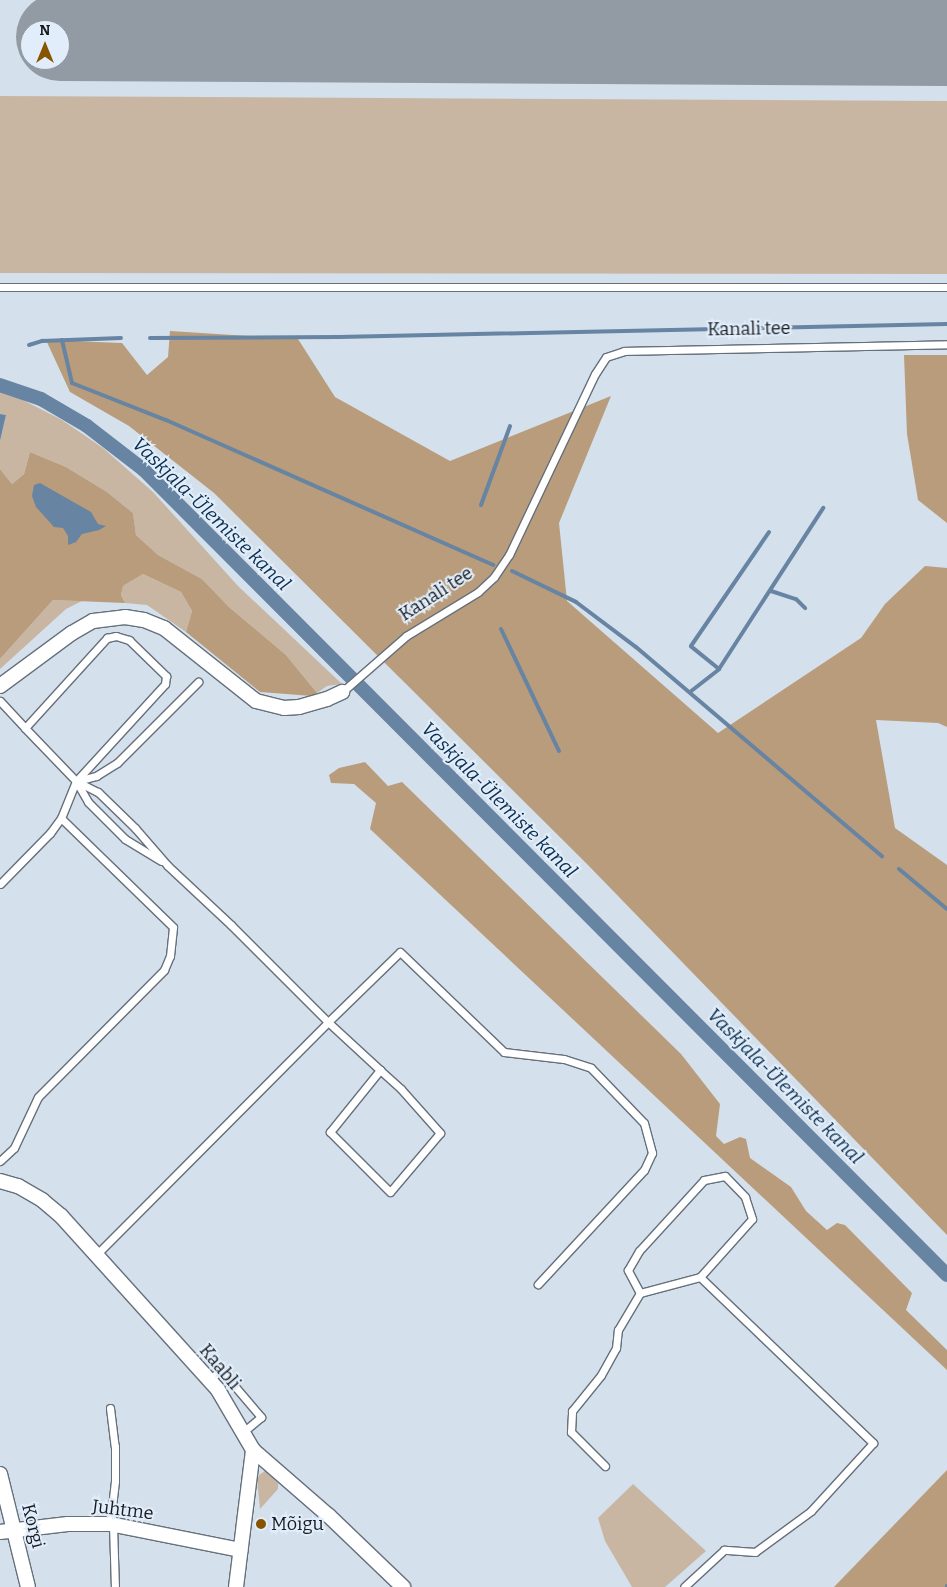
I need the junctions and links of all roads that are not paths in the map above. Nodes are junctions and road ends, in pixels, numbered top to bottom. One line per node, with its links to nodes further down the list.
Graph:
1 (0, 287): 2 (lane)
2 (947, 287)
3 (947, 344): 6 (lane, Kanali tee)
4 (198, 682): 9 (lane)
5 (0, 686): 6 (street, Kanali tee)
6 (342, 692)
7 (0, 701): 8 (lane)
8 (25, 728): 9 (lane); 9 (lane)
9 (76, 781): 10 (lane); 11 (lane); 11 (lane)
10 (61, 818): 12 (lane); 15 (lane)
11 (168, 866): 13 (lane)
12 (0, 884)
13 (328, 1022): 14 (lane); 17 (lane); 19 (lane)
14 (380, 1070): 14 (lane)
15 (0, 1161)
16 (0, 1181): 17 (street, Kaabli)
17 (96, 1254): 21 (street, Kaabli)
18 (700, 1277): 20 (lane); 20 (lane); 35 (lane)
19 (538, 1284)
20 (640, 1293): 25 (lane)
21 (208, 1380): 23 (street, Kaabli); 23 (lane)
22 (110, 1408): 27 (lane)
23 (243, 1432): 24 (street, Kaabli)
24 (253, 1450): 30 (street); 34 (street, Kaabli)
25 (605, 1466)
26 (0, 1474): 28 (street, Korgi)
27 (111, 1525): 28 (street, Juhtme); 30 (street, Juhtme); 32 (lane)
28 (15, 1529): 29 (street, Juhtme); 31 (street, Korgi)
29 (0, 1532)
30 (240, 1550): 33 (street)
31 (28, 1587)
32 (115, 1587)
33 (236, 1587)
34 (403, 1587)
35 (684, 1587)

